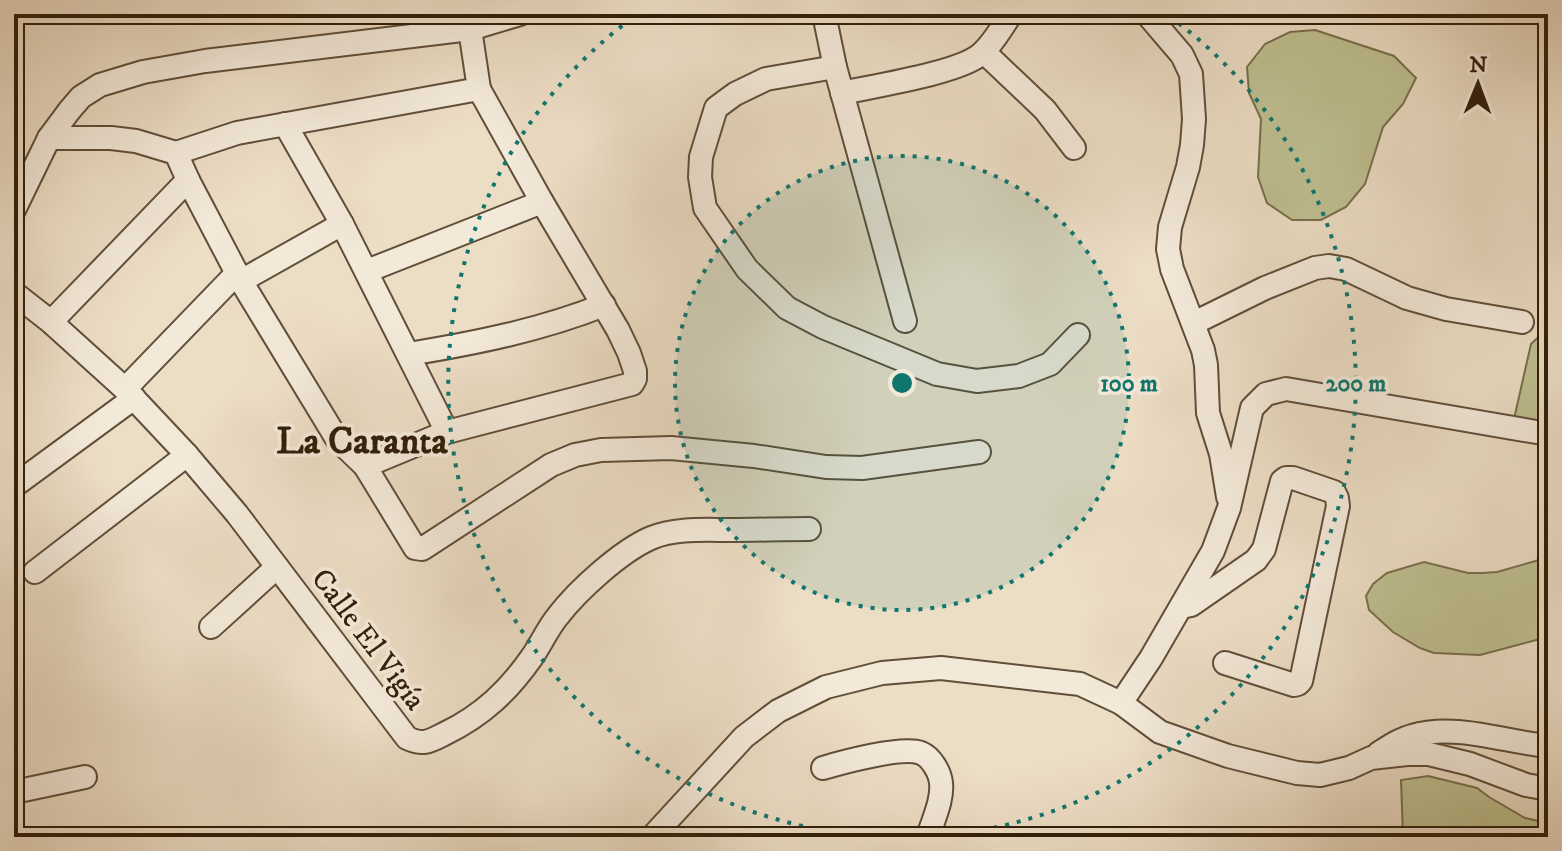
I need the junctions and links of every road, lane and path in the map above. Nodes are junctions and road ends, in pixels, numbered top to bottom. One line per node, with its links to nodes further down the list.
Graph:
1 (520, 14): 5 (street)
2 (824, 14): 7 (street)
3 (1011, 14): 6 (street)
4 (1147, 14): 25 (street)
5 (470, 29): 8 (street); 11 (street)
6 (984, 52): 9 (street); 12 (street)
7 (835, 67): 9 (street); 26 (street)
8 (479, 89): 10 (street); 15 (street)
9 (842, 93): 22 (street)
10 (285, 124): 13 (street); 17 (street)
11 (49, 138): 13 (street); 16 (street)
12 (1074, 148)
13 (176, 153): 14 (street)
14 (188, 180): 19 (street); 23 (street)
15 (542, 202): 18 (street); 21 (street)
16 (14, 210)
17 (342, 224): 18 (street); 19 (street)
18 (367, 271): 27 (street)
19 (239, 277): 28 (street); 33 (street)
20 (14, 293): 23 (street, Calle El Vigía)
21 (604, 305): 27 (street); 29 (street)
22 (905, 321)
23 (51, 322): 28 (street, Calle El Vigía)
24 (1522, 322): 25 (street)
25 (1194, 323): 35 (street)
26 (1078, 335)
27 (409, 354): 29 (street)
28 (129, 394): 32 (street, Calle El Vigía); 34 (street)
29 (447, 432): 33 (street)
30 (1548, 434): 35 (street)
31 (979, 452): 33 (street)
32 (187, 455): 37 (street, Calle El Vigía); 38 (street)
33 (365, 466)
34 (14, 486)
35 (1229, 508): 39 (street)
36 (809, 529): 37 (street, Calle El Vigía)
37 (277, 567): 40 (street)
38 (35, 572)
39 (1180, 607): 41 (street); 42 (street)
40 (211, 627)
41 (1225, 663)
42 (1121, 703): 44 (street); 49 (street)
43 (1548, 746): 44 (street)
44 (1371, 758): 47 (street)
45 (823, 768): 50 (street)
46 (85, 777): 48 (street)
47 (1548, 789)
48 (14, 792)
49 (652, 837)
50 (928, 837)

